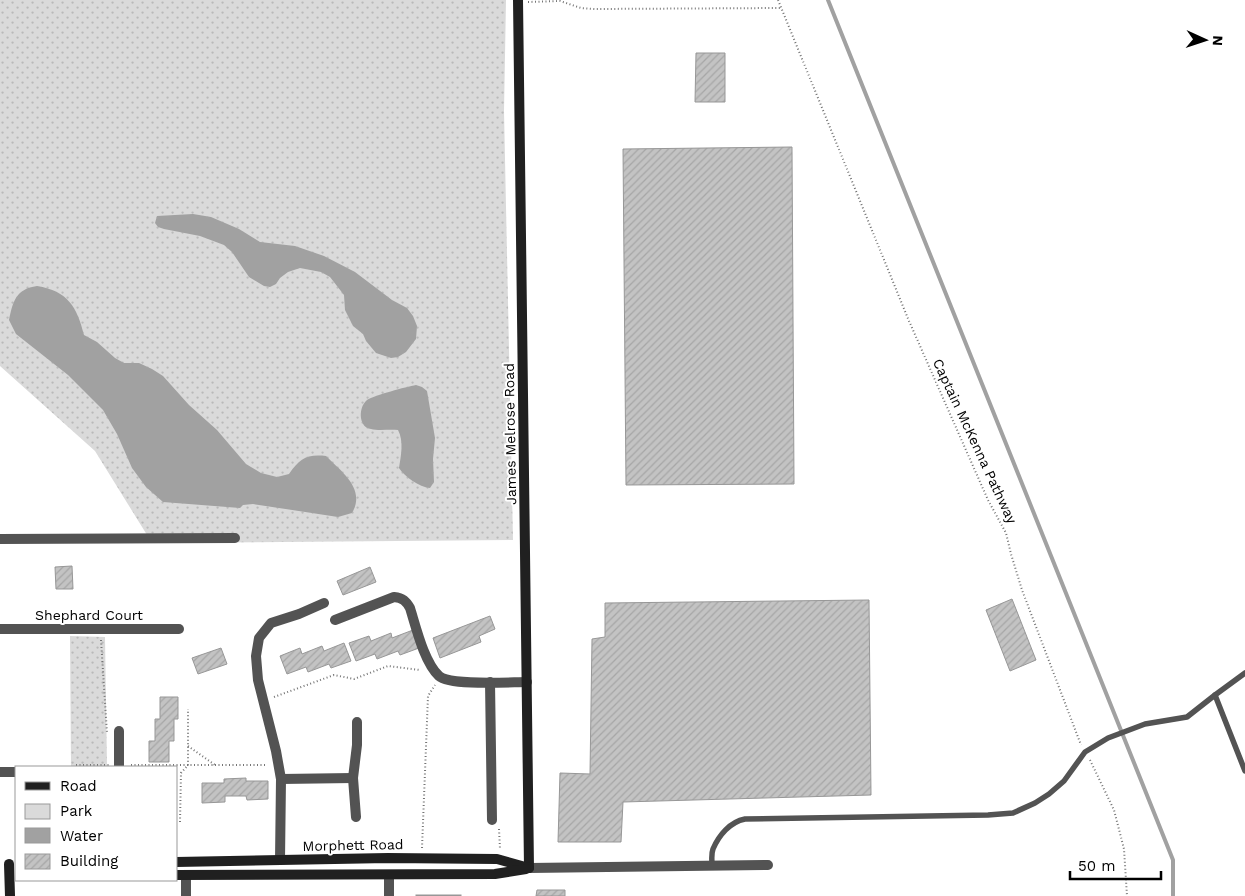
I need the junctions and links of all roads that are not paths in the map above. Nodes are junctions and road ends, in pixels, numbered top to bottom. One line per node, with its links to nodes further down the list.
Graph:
1 (518, 1): 10 (street, James Melrose Road)
2 (235, 538): 3 (street)
3 (0, 540)
4 (324, 603): 19 (street)
5 (335, 620): 9 (street)
6 (0, 629): 7 (street, Shephard Court)
7 (179, 629)
8 (1245, 673): 11 (lane)
9 (490, 682): 10 (street); 21 (street)
10 (527, 682): 28 (street, James Melrose Road)
11 (1214, 695): 15 (lane); 27 (lane)
12 (357, 722): 18 (street)
13 (119, 731): 14 (street)
14 (119, 766)
15 (1245, 771)
16 (0, 772): 17 (street)
17 (15, 772)
18 (353, 778): 19 (street); 20 (street)
19 (281, 779): 23 (street)
20 (356, 817)
21 (492, 820)
22 (388, 858): 23 (street, Morphett Road); 28 (street, Morphett Road); 30 (street)
23 (280, 860): 24 (street, Morphett Road)
24 (181, 862): 29 (street)
25 (8, 864): 31 (street)
26 (768, 865): 27 (street, Morphett Road)
27 (712, 866): 28 (street, Morphett Road)
28 (529, 868): 30 (street, Morphett Road)
29 (181, 875): 30 (street, Morphett Road); 33 (street)
30 (389, 875): 34 (street)
31 (9, 877): 32 (street)
32 (10, 896)
33 (186, 896)
34 (389, 896)

